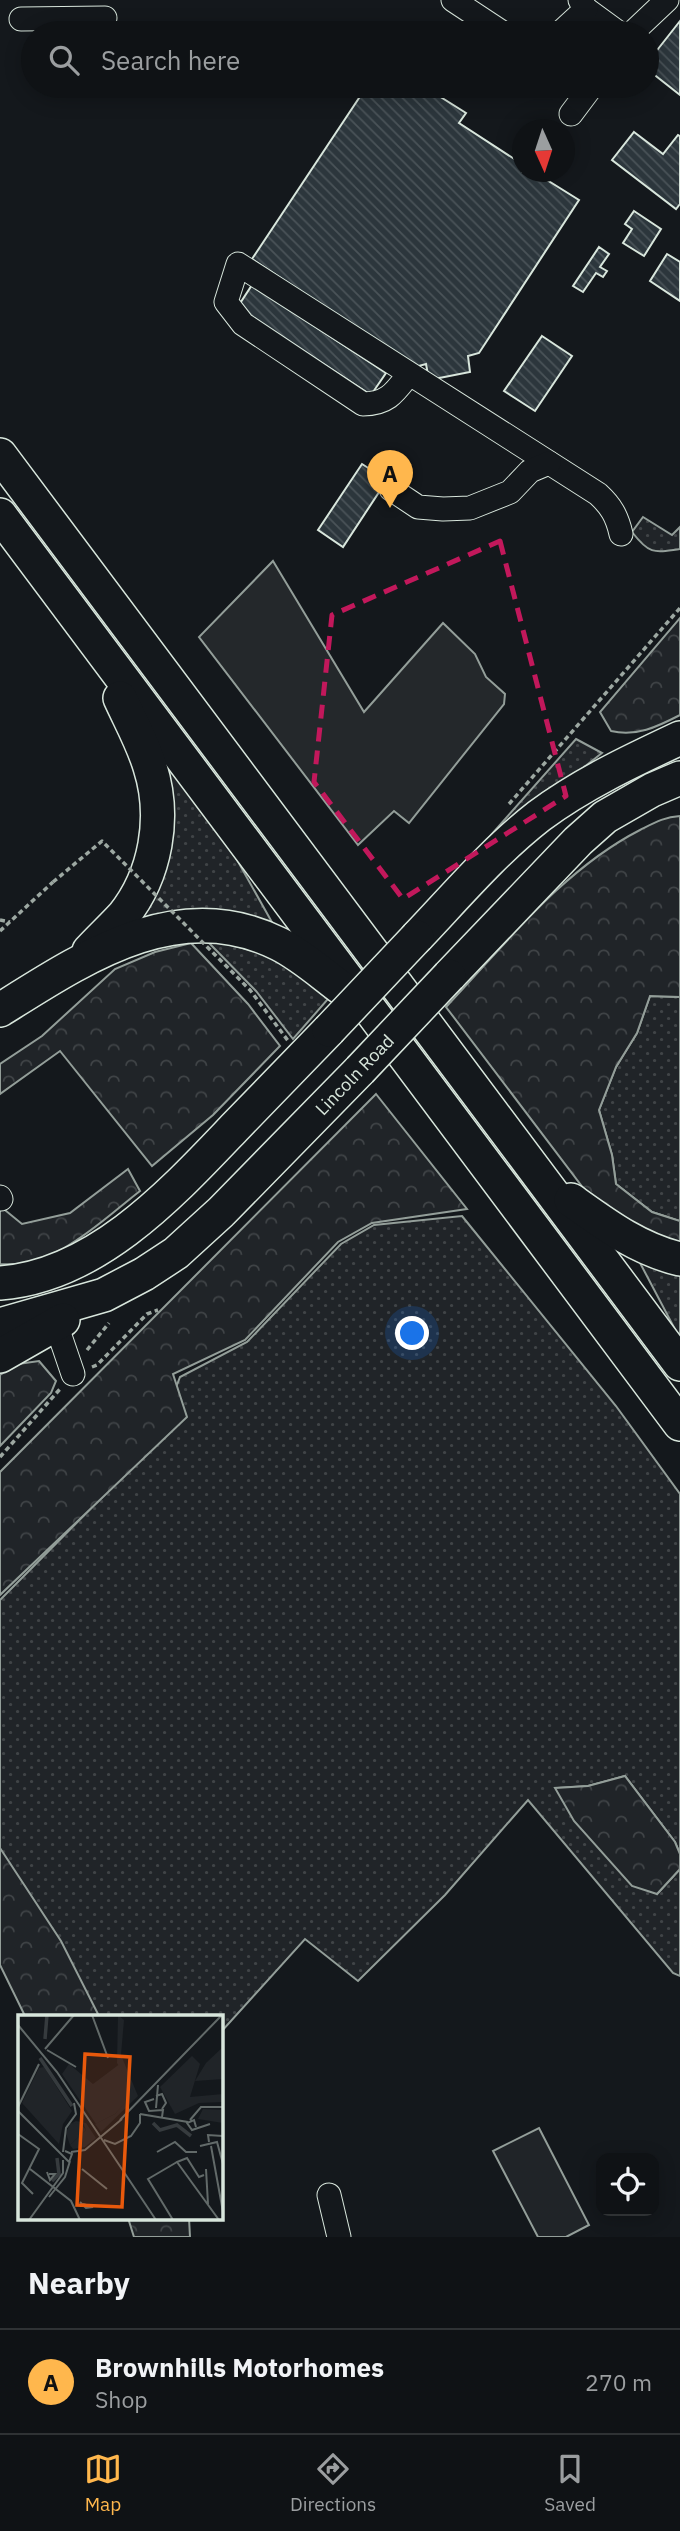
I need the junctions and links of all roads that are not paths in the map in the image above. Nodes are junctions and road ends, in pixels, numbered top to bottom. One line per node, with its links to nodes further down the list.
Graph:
1 (453, 0): 7 (street)
2 (667, 0): 10 (street)
3 (583, 5): 8 (street); 9 (street)
4 (63, 9): 5 (street); 6 (street)
5 (105, 18)
6 (21, 19)
7 (485, 21)
8 (570, 21)
9 (604, 21)
10 (645, 21)
11 (583, 98): 12 (street)
12 (571, 114)
13 (409, 374): 13 (street); 15 (street)
14 (0, 455): 25 (highway)
15 (549, 463): 16 (street); 18 (street)
16 (391, 489)
17 (0, 515): 19 (highway)
18 (621, 534)
19 (91, 636): 22 (highway); 24 (highway)
20 (680, 738): 27 (highway, bridge)
21 (680, 778): 28 (highway, Lincoln Road, bridge)
22 (80, 960): 23 (highway); 24 (highway)
23 (0, 1010)
24 (373, 1012): 34 (highway)
25 (543, 1180): 26 (highway); 32 (highway)
26 (680, 1259)
27 (0, 1283)
28 (109, 1305): 29 (highway); 30 (highway, Lincoln Road)
29 (56, 1324): 31 (highway); 33 (street)
30 (0, 1325)
31 (0, 1356)
32 (680, 1364)
33 (73, 1374)
34 (680, 1424)
35 (329, 2196): 36 (street)
36 (339, 2237)

